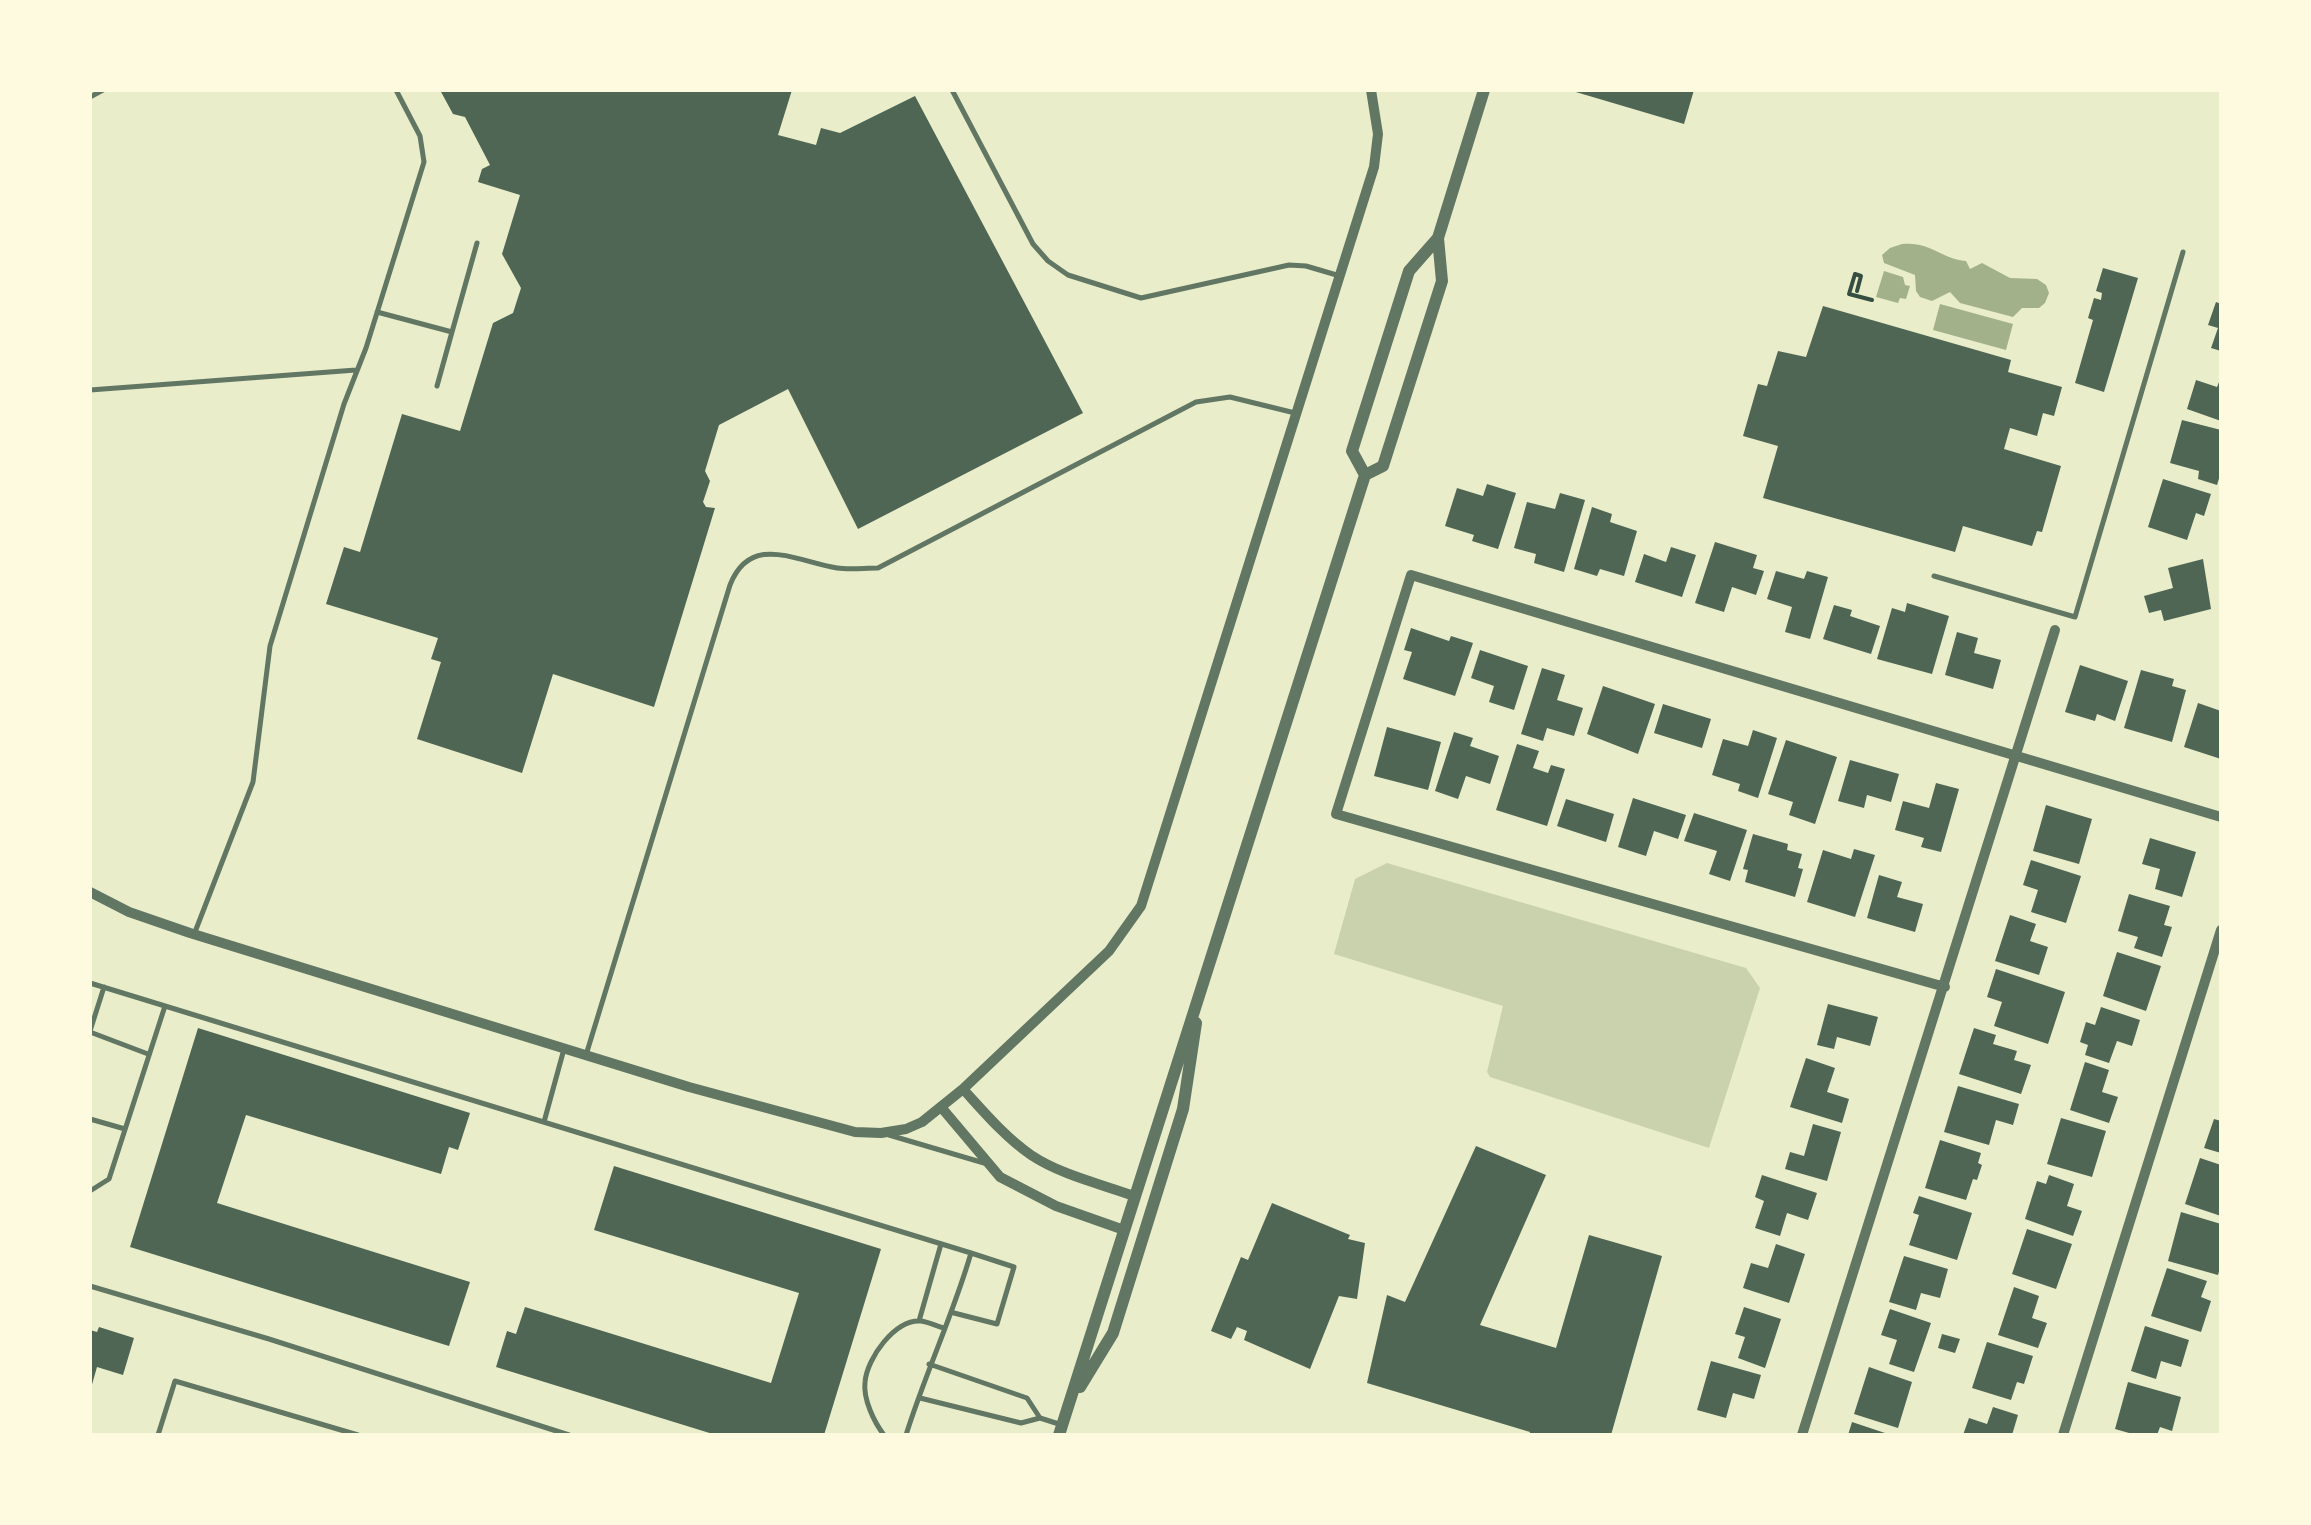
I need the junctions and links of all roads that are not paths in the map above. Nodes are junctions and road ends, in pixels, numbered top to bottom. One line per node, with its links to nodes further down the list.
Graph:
1 (103, 90): 6 (lane)
2 (396, 90): 11 (lane)
3 (952, 90): 10 (lane)
4 (1371, 90): 10 (street)
5 (1484, 90): 7 (street)
6 (90, 97)
7 (1438, 238): 17 (street); 17 (street)
8 (477, 243): 12 (lane)
9 (2184, 252): 19 (lane)
10 (1340, 276): 16 (street)
11 (377, 312): 12 (lane); 13 (lane)
12 (452, 332): 14 (lane)
13 (357, 370): 15 (lane); 25 (lane)
14 (437, 386)
15 (90, 390)
16 (1296, 413): 34 (lane); 35 (street)
17 (1365, 476): 26 (street)
18 (1934, 576): 19 (lane)
19 (2060, 613): 20 (lane)
20 (2055, 630): 21 (street)
21 (2015, 754): 22 (street); 28 (street); 28 (street)
22 (2221, 817)
23 (90, 892): 25 (street)
24 (2221, 930): 62 (street)
25 (194, 935): 32 (street)
26 (1202, 982): 43 (street); 53 (street)
27 (90, 983): 29 (lane)
28 (1944, 987): 61 (street)
29 (104, 988): 30 (lane); 31 (lane)
30 (165, 1006): 33 (lane); 38 (lane)
31 (90, 1031): 33 (lane)
32 (564, 1050): 34 (street); 38 (lane)
33 (149, 1054): 39 (lane)
34 (586, 1056): 40 (street)
35 (963, 1089): 36 (street); 43 (street)
36 (941, 1106): 40 (street); 41 (street)
37 (90, 1120): 39 (lane)
38 (544, 1122): 45 (lane)
39 (124, 1129): 42 (lane)
40 (881, 1132): 41 (lane)
41 (989, 1165): 44 (street)
42 (90, 1191)
43 (1134, 1196): 44 (street)
44 (1124, 1230): 53 (street)
45 (941, 1244): 46 (lane); 49 (lane)
46 (971, 1254): 48 (lane); 48 (lane)
47 (90, 1286): 58 (lane)
48 (954, 1313): 50 (lane)
49 (919, 1321): 50 (lane); 59 (lane)
50 (944, 1328): 51 (lane)
51 (930, 1364): 52 (lane); 54 (lane)
52 (920, 1398): 54 (lane); 60 (lane)
53 (1068, 1406): 55 (street)
54 (1040, 1418): 55 (lane)
55 (1060, 1430)
56 (158, 1435): 57 (lane)
57 (358, 1435)
58 (569, 1435)
59 (884, 1435)
60 (905, 1435)
61 (1802, 1435)
62 (2064, 1435)

